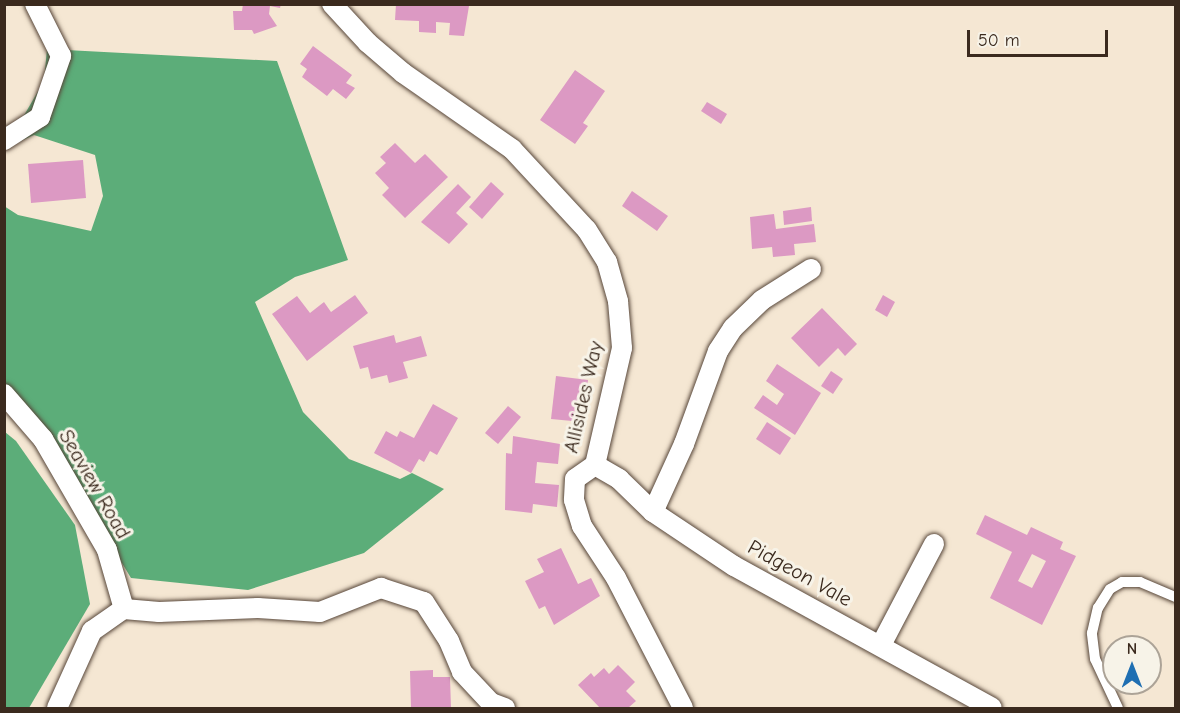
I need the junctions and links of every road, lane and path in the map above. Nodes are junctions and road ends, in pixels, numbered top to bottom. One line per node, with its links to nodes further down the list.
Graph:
1 (35, 4): 3 (street)
2 (332, 4): 6 (street, Allisides Way)
3 (4, 140)
4 (812, 269): 7 (street)
5 (4, 394): 10 (street, Seaview Road)
6 (595, 465): 7 (street, Pidgeon Vale); 14 (street, Allisides Way)
7 (653, 512): 11 (street, Pidgeon Vale)
8 (934, 544): 11 (street)
9 (1176, 597): 16 (lane)
10 (124, 609): 12 (street); 13 (street)
11 (881, 645): 15 (street, Pidgeon Vale)
12 (57, 708)
13 (505, 708)
14 (683, 708)
15 (992, 708)
16 (1118, 708)

